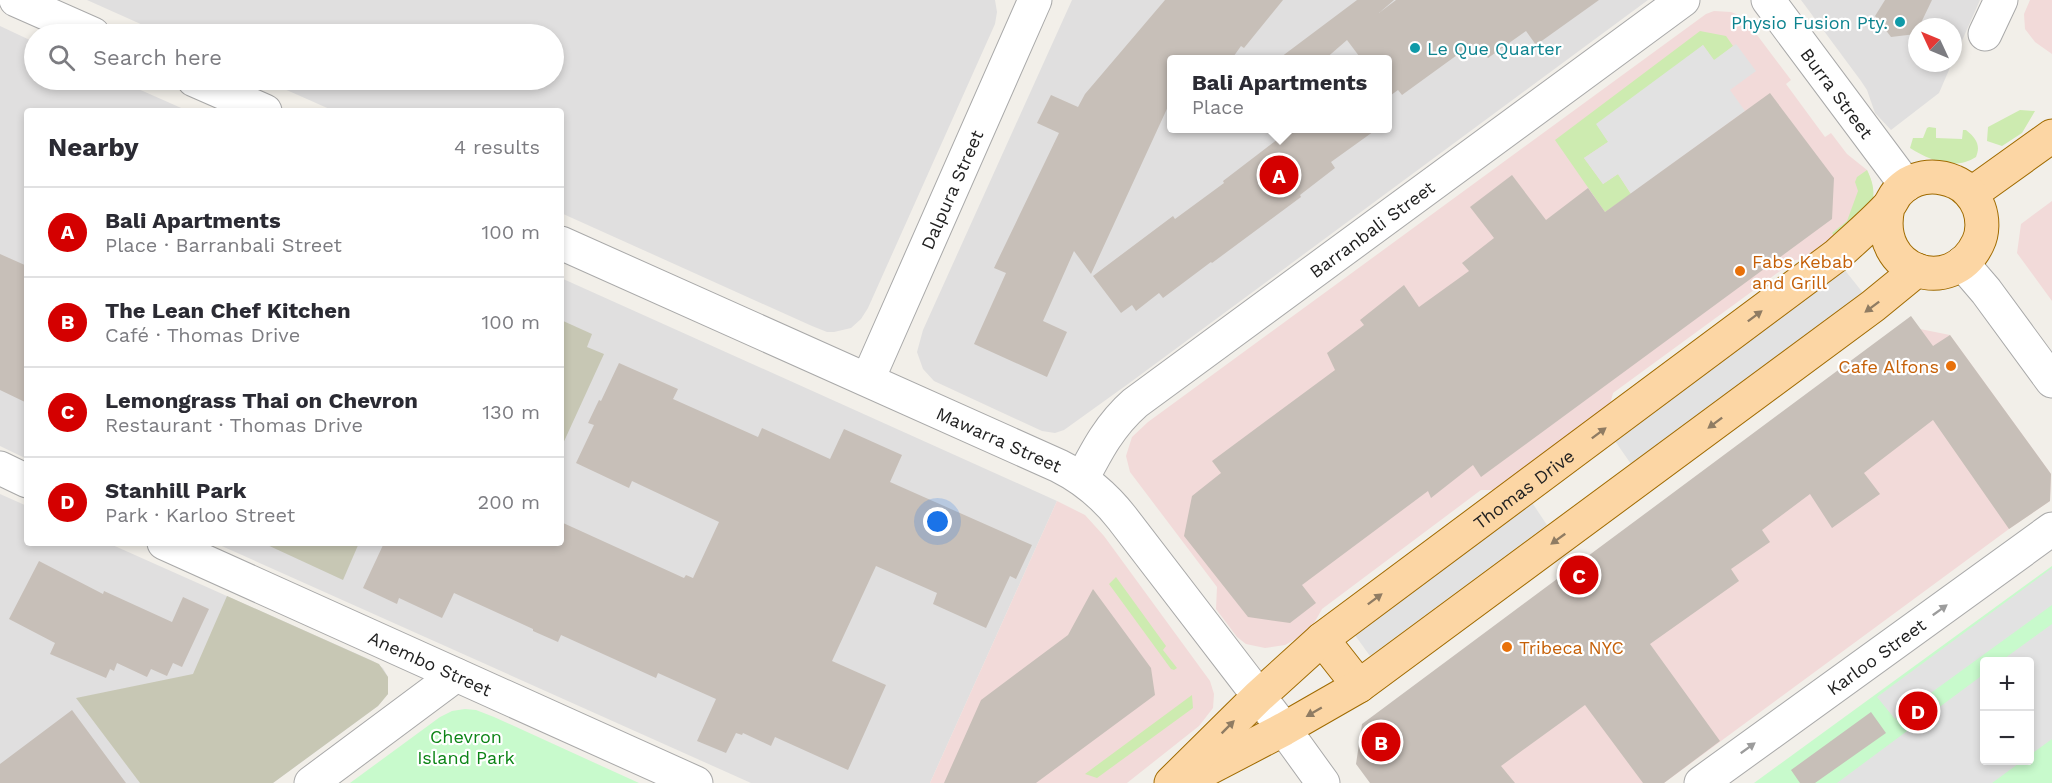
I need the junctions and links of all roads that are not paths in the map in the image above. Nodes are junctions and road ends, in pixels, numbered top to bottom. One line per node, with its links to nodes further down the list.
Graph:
1 (16, 0): 6 (street)
2 (1035, 0): 16 (street, Dalpura Street)
3 (1683, 0): 19 (street, Barranbali Street)
4 (1768, 0): 12 (street, Burra Street)
5 (2001, 0): 7 (street)
6 (70, 24)
7 (1985, 34)
8 (217, 90): 9 (street)
9 (258, 108)
10 (2052, 136): 11 (main road)
11 (1971, 194): 12 (main road, Thomas Drive); 14 (main road)
12 (1897, 196): 15 (main road); 23 (main road, Thomas Drive, one-way to 12)
13 (564, 244): 16 (street, Mawarra Street)
14 (1962, 263): 15 (main road); 17 (street)
15 (1917, 270): 25 (main road, one-way to 25)
16 (868, 379): 19 (street, Mawarra Street)
17 (2052, 381)
18 (0, 468): 20 (street)
19 (1082, 479): 26 (street, Mawarra Street)
20 (24, 480)
21 (2052, 530): 33 (street, Karloo Street, one-way to 21)
22 (171, 546): 24 (street, Anembo Street)
23 (1322, 639): 25 (main road); 26 (main road, Thomas Drive)
24 (456, 675): 28 (street); 29 (street, Anembo Street)
25 (1359, 686): 27 (main road, one-way to 27)
26 (1258, 697): 27 (street, Mawarra Street); 30 (main road, Thomas Drive, one-way to 26)
27 (1284, 729): 31 (main road); 32 (street, Mawarra Street)
28 (312, 783)
29 (696, 783)
30 (1171, 783)
31 (1179, 783)
32 (1323, 783)
33 (1701, 783)

